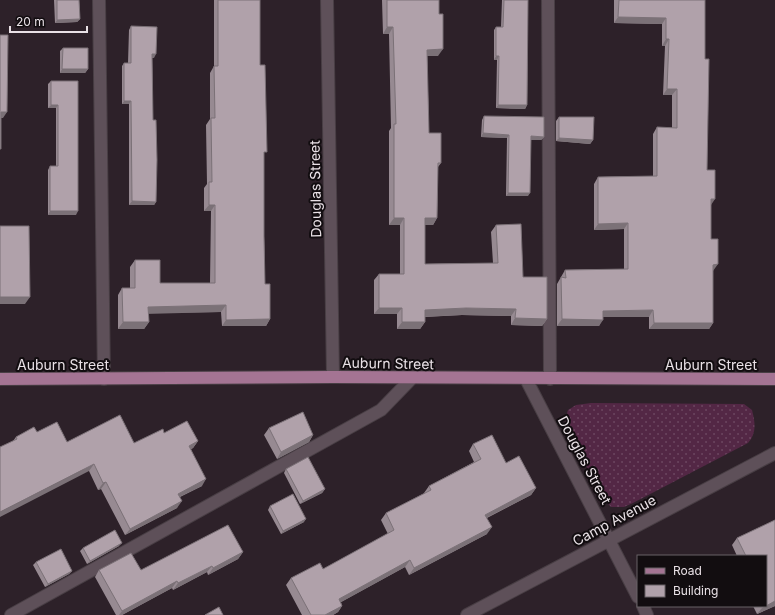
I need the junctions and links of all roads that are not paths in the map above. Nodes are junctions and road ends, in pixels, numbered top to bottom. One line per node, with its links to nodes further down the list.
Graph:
1 (99, 0): 5 (street)
2 (327, 0): 4 (street, Douglas Street)
3 (548, 0): 9 (street)
4 (333, 377): 5 (main road, Auburn Street); 6 (main road, Auburn Street)
5 (104, 378): 7 (main road, Auburn Street)
6 (412, 378): 8 (main road, Auburn Street); 14 (street)
7 (0, 379)
8 (526, 379): 9 (main road, Auburn Street); 12 (street, Douglas Street)
9 (550, 379): 10 (main road, Auburn Street)
10 (775, 379)
11 (775, 453): 12 (street, Camp Avenue)
12 (610, 540): 13 (street, Douglas Street); 15 (street, Camp Avenue)
13 (637, 595)
14 (11, 615)
15 (468, 615)

